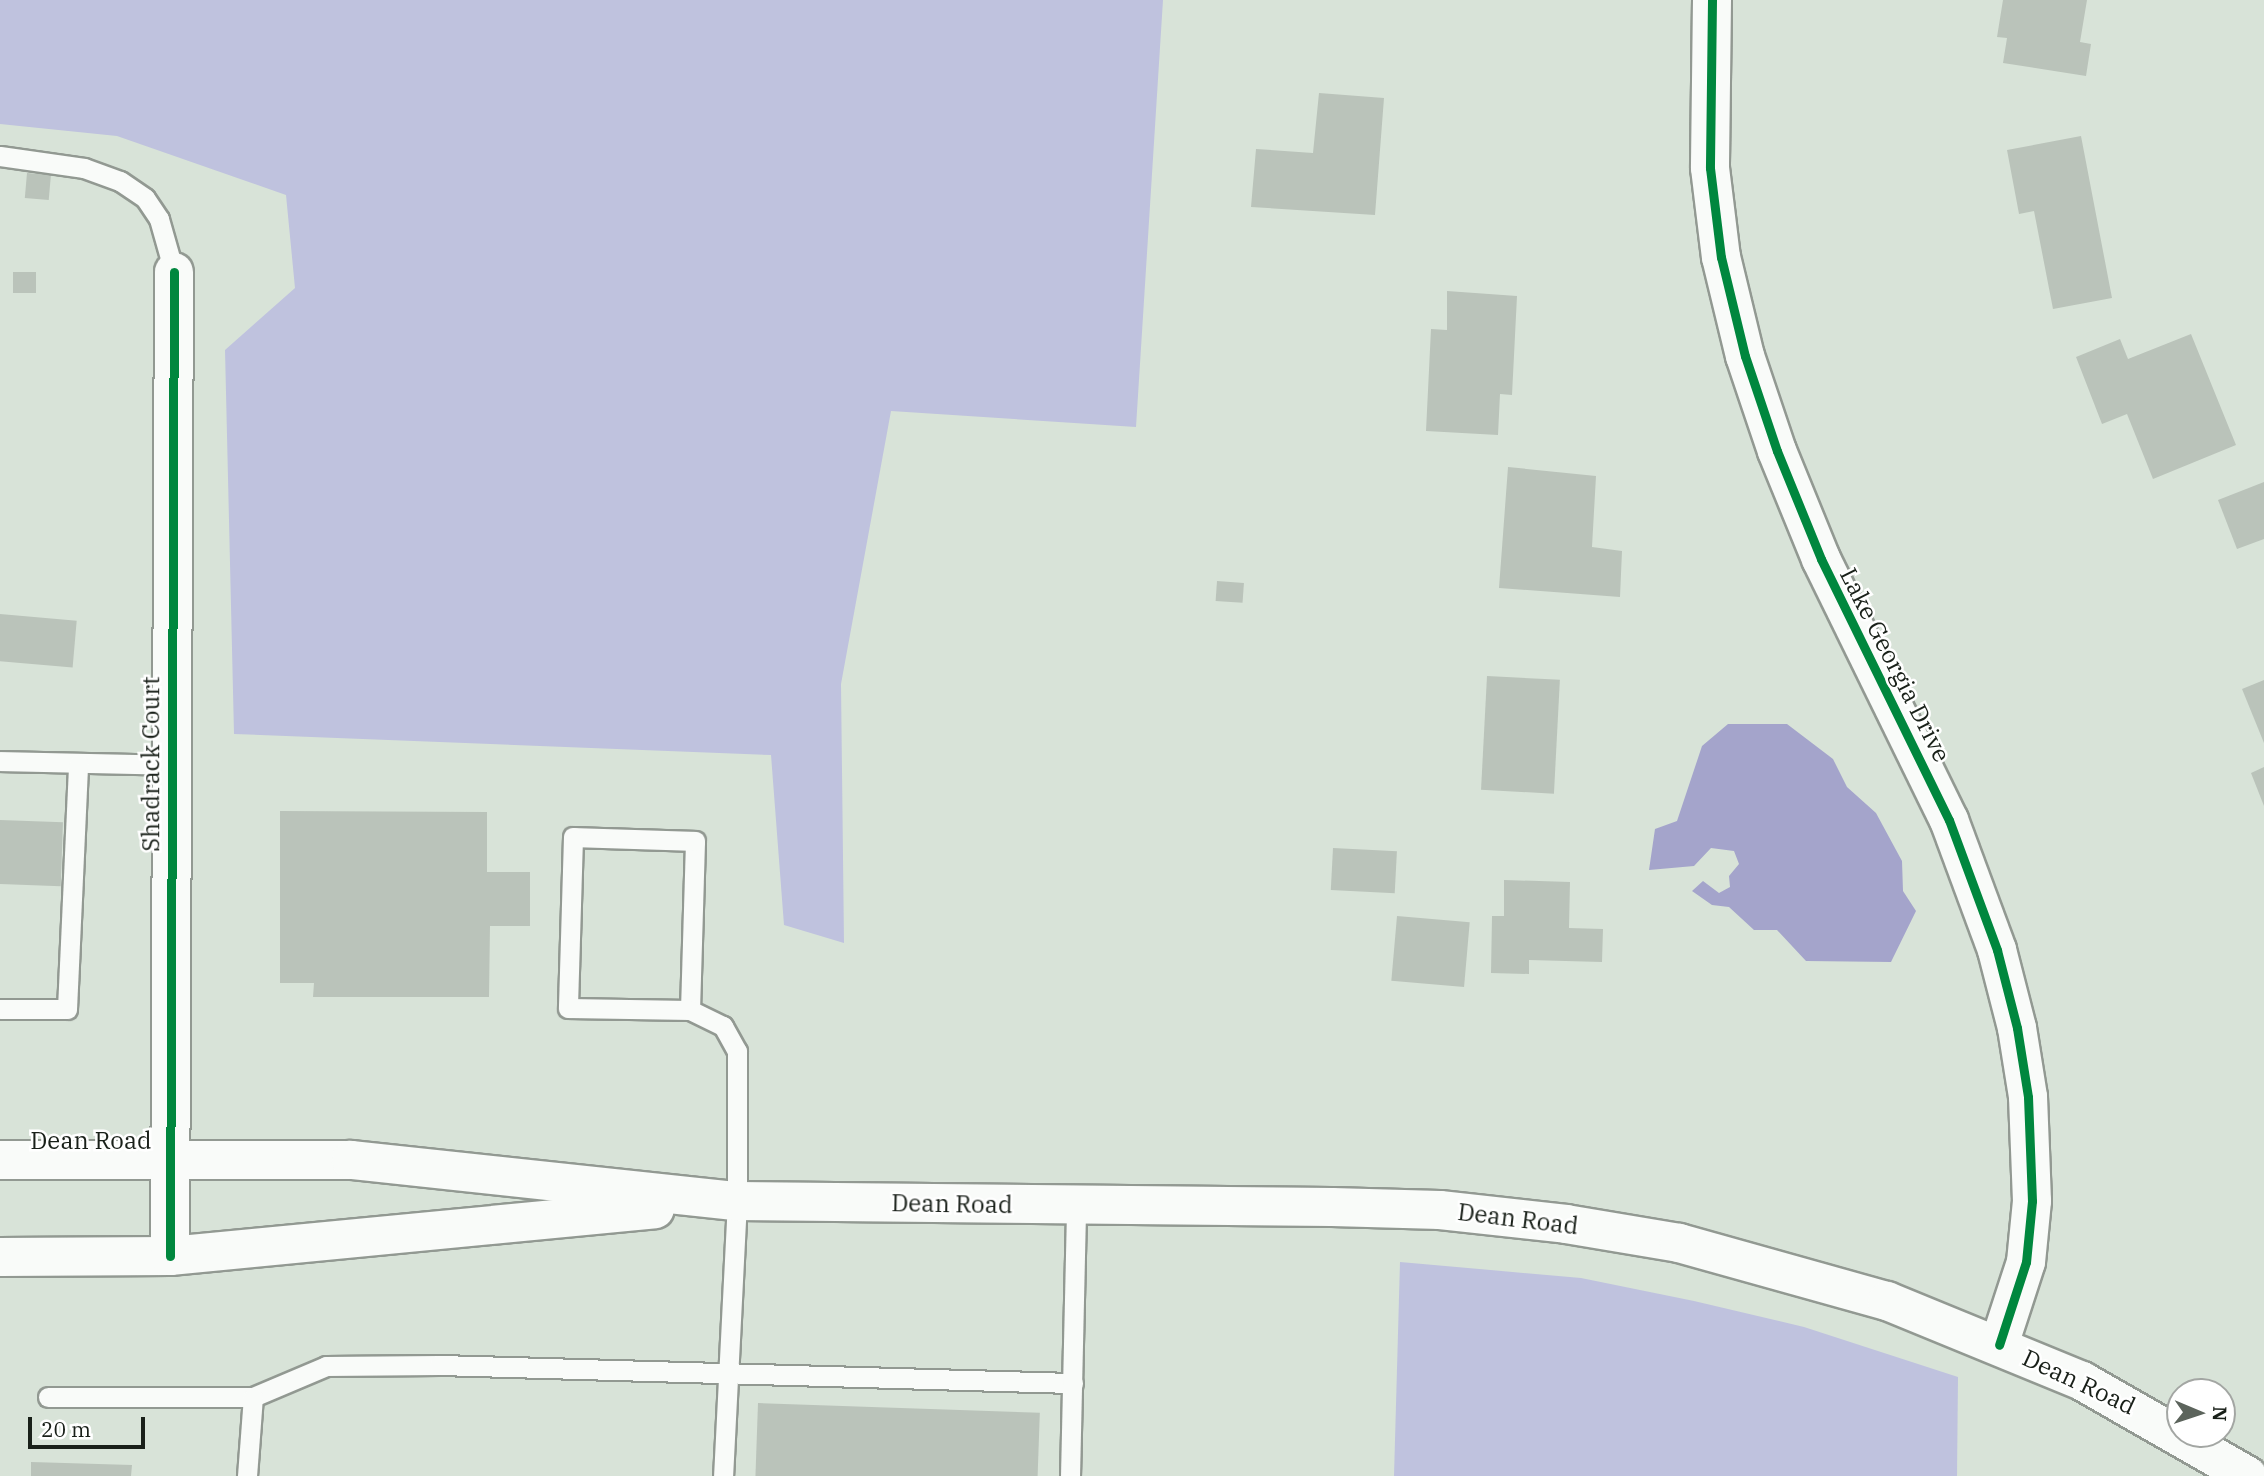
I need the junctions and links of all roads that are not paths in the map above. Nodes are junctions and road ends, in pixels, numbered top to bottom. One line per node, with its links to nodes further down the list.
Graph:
1 (1712, 0): 15 (main road, Lake Georgia Drive)
2 (0, 156): 3 (lane)
3 (174, 272): 6 (main road, Shadrack Court)
4 (0, 761): 5 (lane)
5 (78, 764): 6 (lane); 7 (lane)
6 (171, 765): 10 (main road, Shadrack Court)
7 (0, 1009)
8 (690, 1010): 8 (lane); 11 (lane)
9 (0, 1160): 10 (main road, Dean Road)
10 (170, 1160): 11 (main road, Dean Road); 13 (main road, Shadrack Court)
11 (737, 1201): 12 (main road, Dean Road); 13 (main road, Dean Road); 16 (lane)
12 (1076, 1205): 15 (main road, Dean Road); 17 (lane)
13 (170, 1256): 14 (main road, Dean Road)
14 (0, 1257)
15 (1999, 1345): 23 (main road, Dean Road)
16 (730, 1373): 17 (lane); 19 (lane); 21 (lane)
17 (1073, 1383): 22 (lane)
18 (48, 1396): 19 (lane)
19 (253, 1397): 20 (lane)
20 (247, 1476)
21 (723, 1476)
22 (1070, 1476)
23 (2248, 1476)

